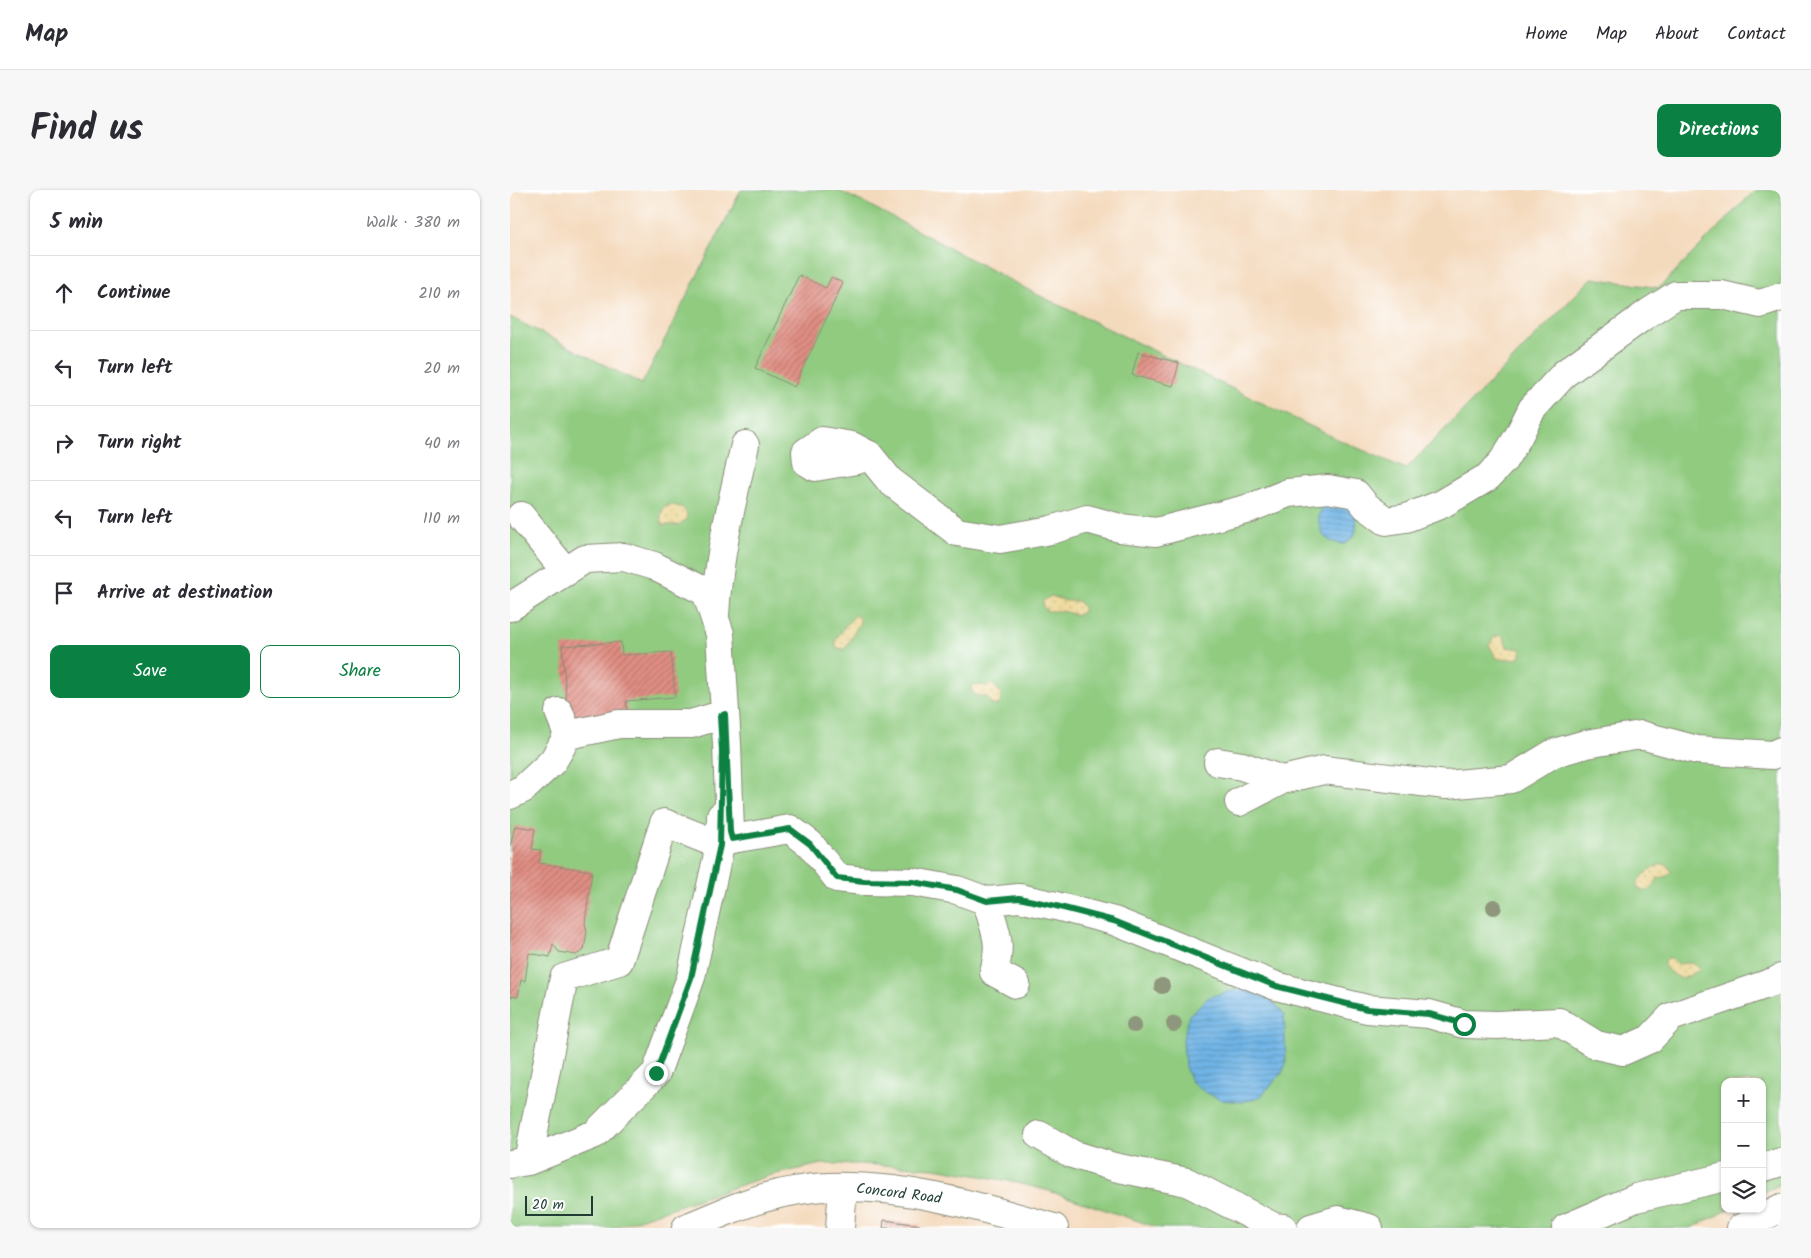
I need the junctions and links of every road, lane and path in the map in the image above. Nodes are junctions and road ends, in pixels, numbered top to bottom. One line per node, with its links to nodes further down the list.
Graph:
1 (1781, 296): 3 (street)
2 (745, 445): 7 (street)
3 (869, 455)
4 (521, 516): 5 (street)
5 (566, 572): 6 (street); 7 (street)
6 (510, 607)
7 (715, 619): 8 (street)
8 (722, 715): 12 (street); 14 (street); 15 (street)
9 (1781, 751): 11 (street)
10 (1218, 762): 11 (street)
11 (1282, 780): 13 (street)
12 (510, 795)
13 (1239, 802)
14 (720, 845): 19 (street); 19 (street)
15 (987, 901): 16 (street); 17 (street)
16 (1781, 978)
17 (1016, 984)
18 (1039, 1136): 28 (street)
19 (519, 1162)
20 (1781, 1162): 21 (street)
21 (1766, 1167)
22 (1721, 1178): 31 (street)
23 (843, 1187): 25 (street, Concord Road); 26 (street); 27 (street, Concord Road)
24 (1781, 1208): 32 (street)
25 (686, 1228)
26 (840, 1228)
27 (1054, 1228)
28 (1283, 1228)
29 (1311, 1228): 30 (street)
30 (1369, 1228)
31 (1566, 1228)
32 (1741, 1228)

